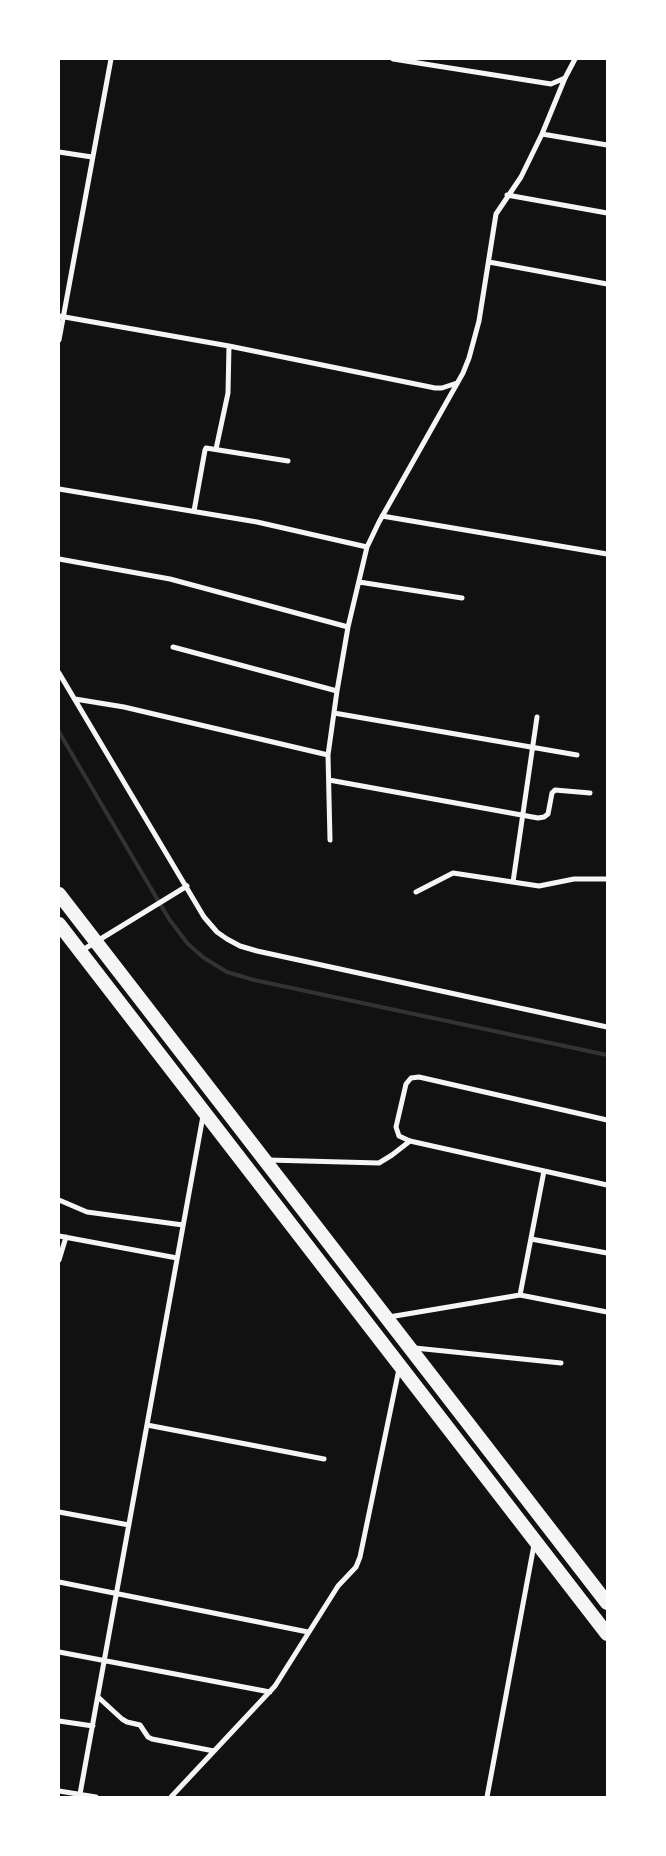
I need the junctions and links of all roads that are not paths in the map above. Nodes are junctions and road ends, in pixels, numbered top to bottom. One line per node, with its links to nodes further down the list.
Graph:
1 (111, 59): 8 (street)
2 (393, 59): 4 (street)
3 (575, 59): 4 (street)
4 (565, 78): 5 (street)
5 (542, 134): 6 (street); 9 (street)
6 (607, 145)
7 (59, 152): 8 (street)
8 (92, 157): 13 (street)
9 (507, 195): 10 (street); 11 (street)
10 (607, 213)
11 (488, 262): 12 (street); 16 (street)
12 (607, 284)
13 (61, 317): 14 (street); 15 (street)
14 (59, 340)
15 (229, 346): 16 (street); 17 (street)
16 (457, 383): 21 (street)
17 (216, 448): 18 (street); 20 (street)
18 (288, 462)
19 (59, 489): 20 (street)
20 (194, 511): 22 (street)
21 (382, 516): 22 (street); 23 (street)
22 (367, 547): 25 (street)
23 (607, 554)
24 (59, 559): 27 (street)
25 (359, 582): 26 (street); 27 (street)
26 (462, 598)
27 (348, 627): 30 (street)
28 (172, 647): 30 (street)
29 (59, 673): 31 (street)
30 (337, 691): 32 (street)
31 (74, 699): 35 (street); 43 (street)
32 (334, 713): 34 (street); 35 (street)
33 (537, 717): 34 (street)
34 (532, 747): 36 (street); 39 (street)
35 (328, 755): 37 (street)
36 (576, 755)
37 (329, 780): 39 (street); 40 (street)
38 (590, 793): 39 (street)
39 (524, 815): 42 (street)
40 (330, 840)
41 (607, 879): 42 (street)
42 (513, 882): 44 (street)
43 (187, 886): 47 (street); 49 (street)
44 (416, 892)
45 (59, 894): 47 (highway)
46 (59, 924): 48 (highway)
47 (96, 942): 48 (street); 53 (highway)
48 (80, 951): 50 (highway)
49 (607, 1026)
50 (204, 1112): 57 (street); 69 (highway)
51 (607, 1120): 52 (street)
52 (410, 1141): 53 (street); 54 (street)
53 (263, 1160): 66 (highway)
54 (544, 1171): 55 (street); 60 (street)
55 (607, 1185)
56 (59, 1200): 57 (street)
57 (183, 1225): 62 (street)
58 (59, 1236): 59 (street)
59 (66, 1237): 62 (street); 63 (street)
60 (531, 1239): 61 (street); 64 (street)
61 (607, 1253)
62 (177, 1258): 70 (street)
63 (59, 1260)
64 (520, 1295): 65 (street); 66 (street)
65 (607, 1312)
66 (386, 1317): 67 (highway)
67 (409, 1348): 68 (street); 77 (highway)
68 (561, 1363)
69 (400, 1364): 74 (highway); 78 (street)
70 (147, 1425): 71 (street); 73 (street)
71 (324, 1459)
72 (59, 1512): 73 (street)
73 (129, 1525): 76 (street)
74 (535, 1541): 79 (highway); 91 (street)
75 (59, 1582): 76 (street)
76 (117, 1593): 78 (street); 81 (street)
77 (607, 1603)
78 (308, 1632): 82 (street)
79 (607, 1634)
80 (59, 1652): 81 (street)
81 (105, 1660): 82 (street); 83 (street)
82 (270, 1692): 86 (street)
83 (98, 1697): 85 (street); 86 (street)
84 (59, 1721): 85 (street)
85 (92, 1726): 88 (street)
86 (214, 1751): 90 (street)
87 (59, 1791): 88 (street)
88 (80, 1794): 89 (street)
89 (96, 1797)
90 (171, 1797)
91 (487, 1797)

